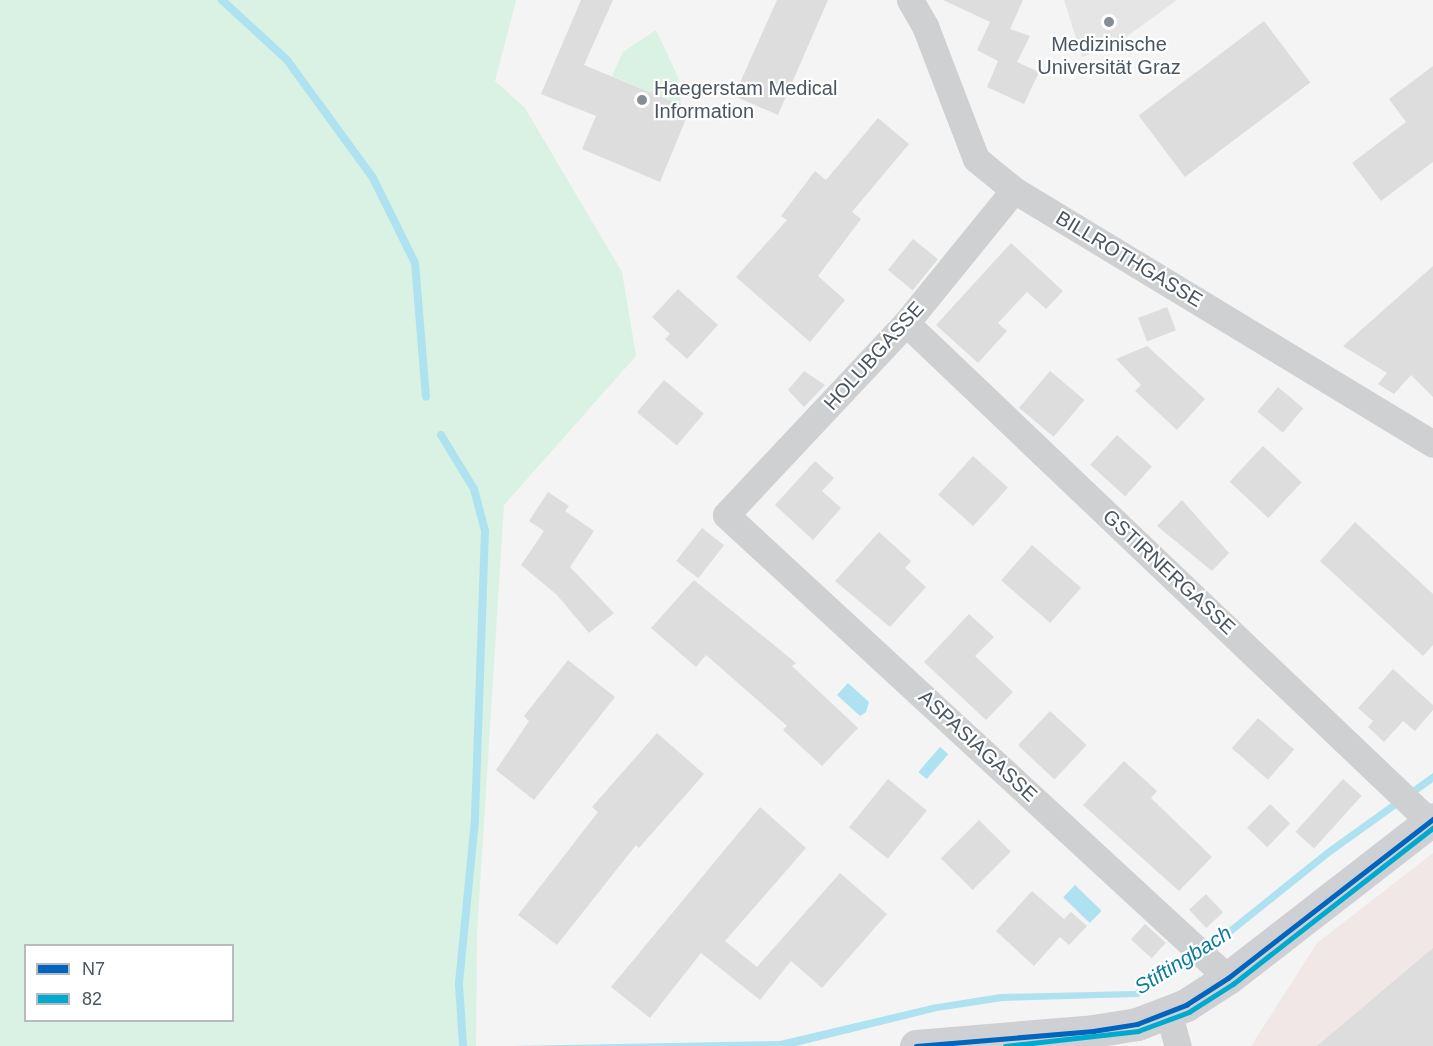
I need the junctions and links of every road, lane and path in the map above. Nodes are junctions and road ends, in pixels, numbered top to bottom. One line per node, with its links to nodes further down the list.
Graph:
1 (910, 0): 2 (street, BILLROTHGASSE)
2 (1014, 190): 3 (street, HOLUBGASSE); 4 (street, BILLROTHGASSE)
3 (906, 323): 5 (street, HOLUBGASSE); 6 (street, GSTIRNERGASSE)
4 (1433, 444)
5 (726, 515): 7 (street, ASPASIAGASSE)
6 (1419, 809): 7 (street)
7 (1223, 972): 8 (street)
8 (1168, 1012): 9 (street); 10 (street)
9 (916, 1046)
10 (1178, 1046)

